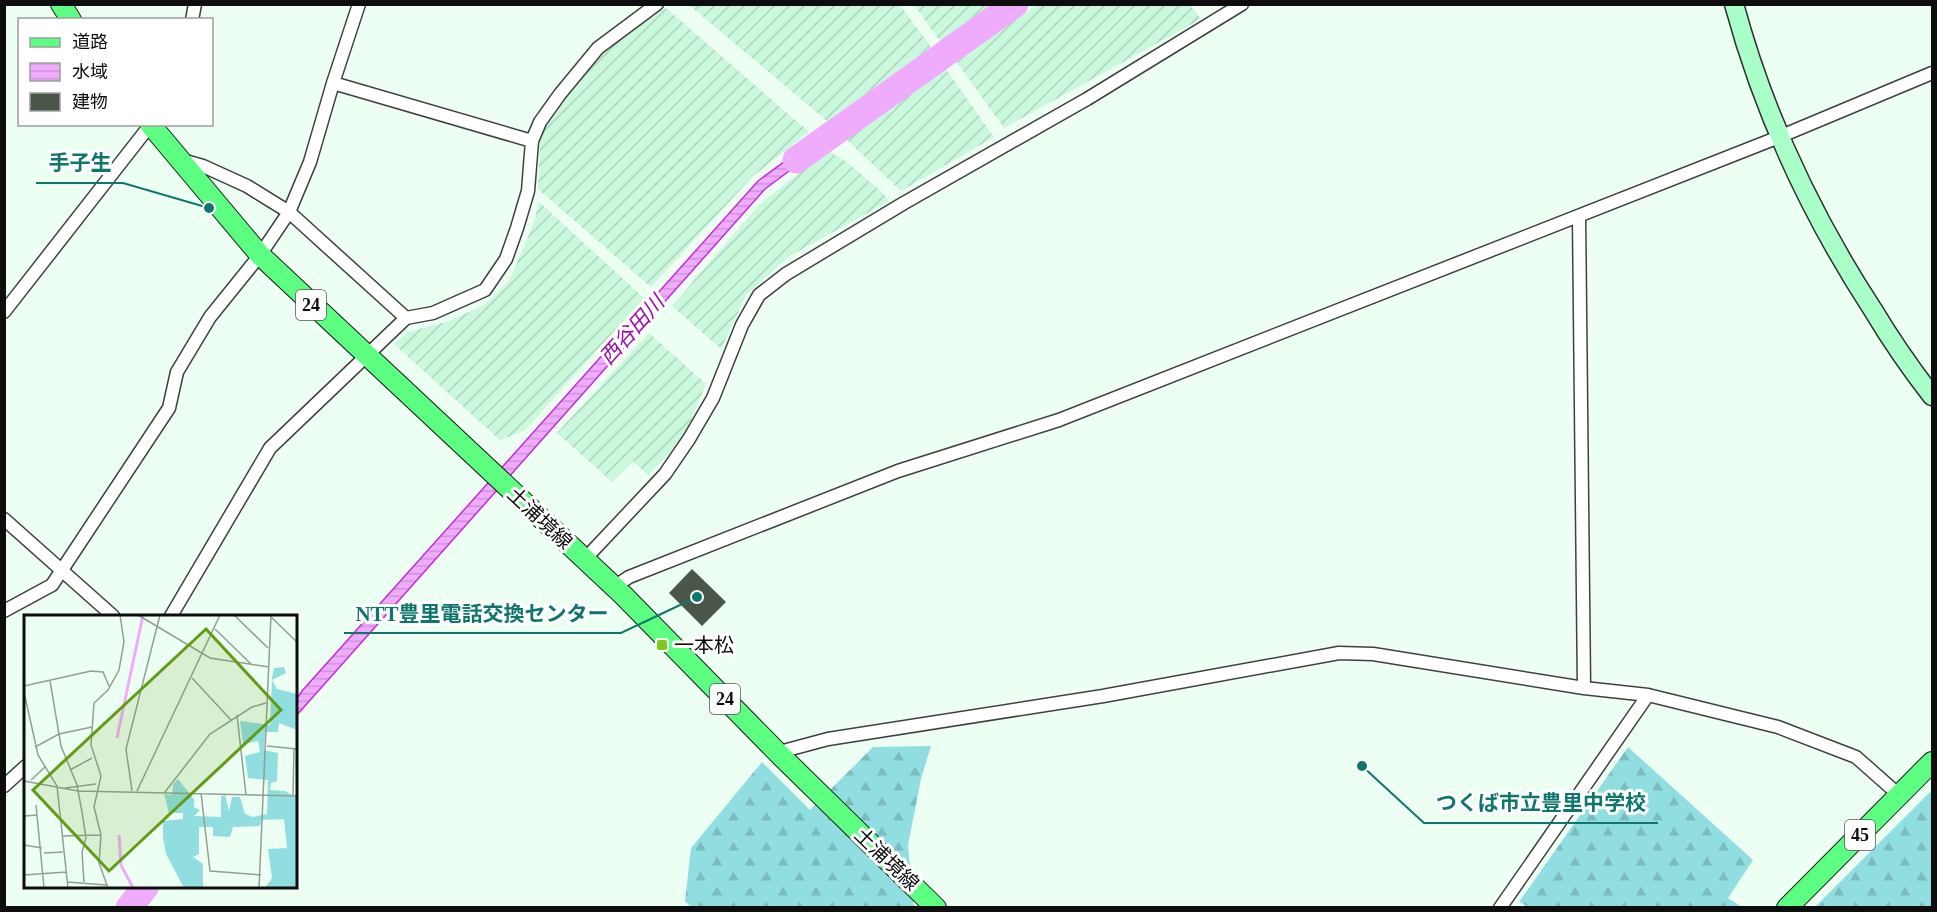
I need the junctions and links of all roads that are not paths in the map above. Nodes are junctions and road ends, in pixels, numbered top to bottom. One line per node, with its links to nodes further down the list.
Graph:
1 (61, 4): 6 (main road)
2 (359, 4): 8 (street)
3 (657, 4): 12 (street)
4 (1242, 4): 22 (street)
5 (1734, 4): 11 (street)
6 (70, 18)
7 (1932, 74): 11 (street)
8 (333, 83): 12 (street); 14 (street)
9 (149, 126): 17 (street)
10 (151, 126): 13 (main road, 土浦境線 / 24)
11 (1779, 137): 15 (street); 20 (street)
12 (532, 141): 18 (street)
13 (179, 159): 14 (street); 16 (main road, 土浦境線 / 24)
14 (289, 212): 16 (street); 18 (street)
15 (1579, 216): 24 (street); 28 (street)
16 (260, 255): 19 (main road, 土浦境線 / 24); 23 (street)
17 (4, 312)
18 (406, 318): 19 (street)
19 (366, 356): 22 (main road, 土浦境線 / 24); 27 (street)
20 (1932, 396)
21 (4, 519): 23 (street)
22 (585, 559): 24 (main road, 土浦境線 / 24)
23 (62, 570): 25 (street); 26 (street)
24 (614, 587): 30 (main road, 土浦境線 / 24)
25 (4, 611)
26 (112, 615)
27 (172, 615)
28 (1584, 688): 29 (street); 30 (street)
29 (1648, 695): 34 (street); 36 (street)
30 (781, 756): 35 (main road, 土浦境線 / 24)
31 (1932, 762): 34 (main road, 45)
32 (24, 768): 33 (street)
33 (4, 786)
34 (1899, 795): 37 (main road, 45)
35 (936, 908)
36 (1500, 908)
37 (1787, 908)

